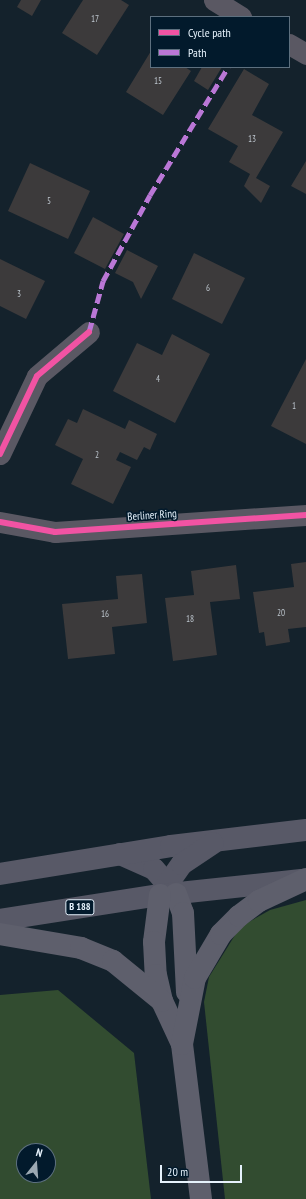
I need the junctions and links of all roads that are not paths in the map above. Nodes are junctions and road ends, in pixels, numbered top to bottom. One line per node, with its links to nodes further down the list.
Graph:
1 (214, 0): 2 (street)
2 (239, 16)
3 (290, 45): 4 (street)
4 (306, 54)
5 (90, 332): 6 (street)
6 (0, 454)
7 (306, 515): 8 (street, Berliner Ring)
8 (0, 522)
9 (306, 830): 10 (main road)
10 (221, 839): 11 (main road); 14 (main road)
11 (119, 854): 12 (main road); 14 (main road)
12 (0, 874)
13 (306, 879): 14 (main road, B 188); 18 (highway)
14 (168, 890): 15 (main road, B 188); 17 (highway); 18 (highway)
15 (0, 920)
16 (0, 934): 17 (highway)
17 (162, 1001): 19 (highway)
18 (187, 1003): 19 (highway)
19 (182, 1044): 20 (highway)
20 (200, 1199)

